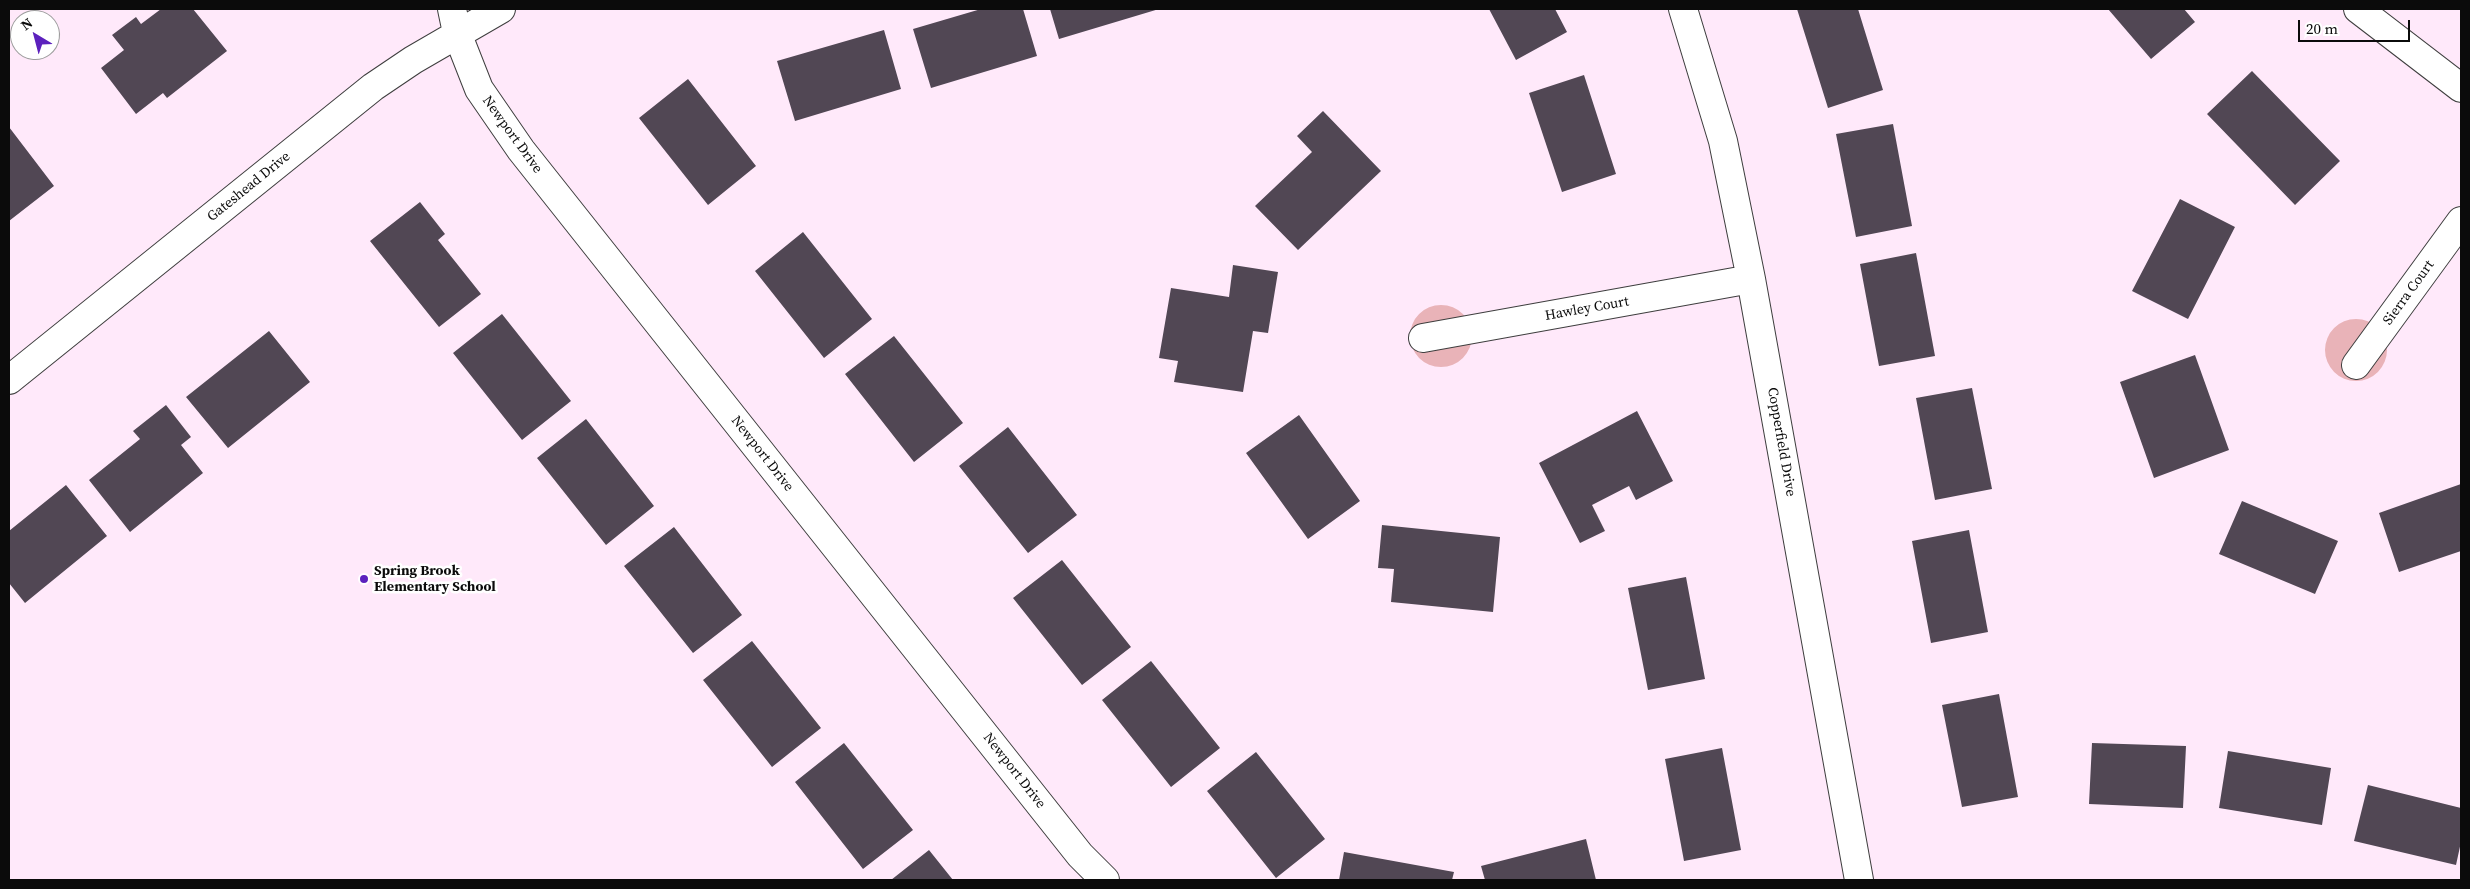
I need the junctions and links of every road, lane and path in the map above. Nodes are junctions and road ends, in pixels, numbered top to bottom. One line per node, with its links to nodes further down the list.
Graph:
1 (501, 9): 4 (street, Gateshead Drive)
2 (1683, 9): 7 (street, Copperfield Drive)
3 (2358, 9): 5 (street)
4 (454, 21): 10 (street, Gateshead Drive); 11 (street, Newport Drive)
5 (2461, 88)
6 (2461, 221): 9 (street, Sierra Court)
7 (1751, 279): 8 (street, Hawley Court); 12 (street, Copperfield Drive)
8 (1423, 338)
9 (2356, 365)
10 (9, 380)
11 (1105, 880)
12 (1859, 880)

